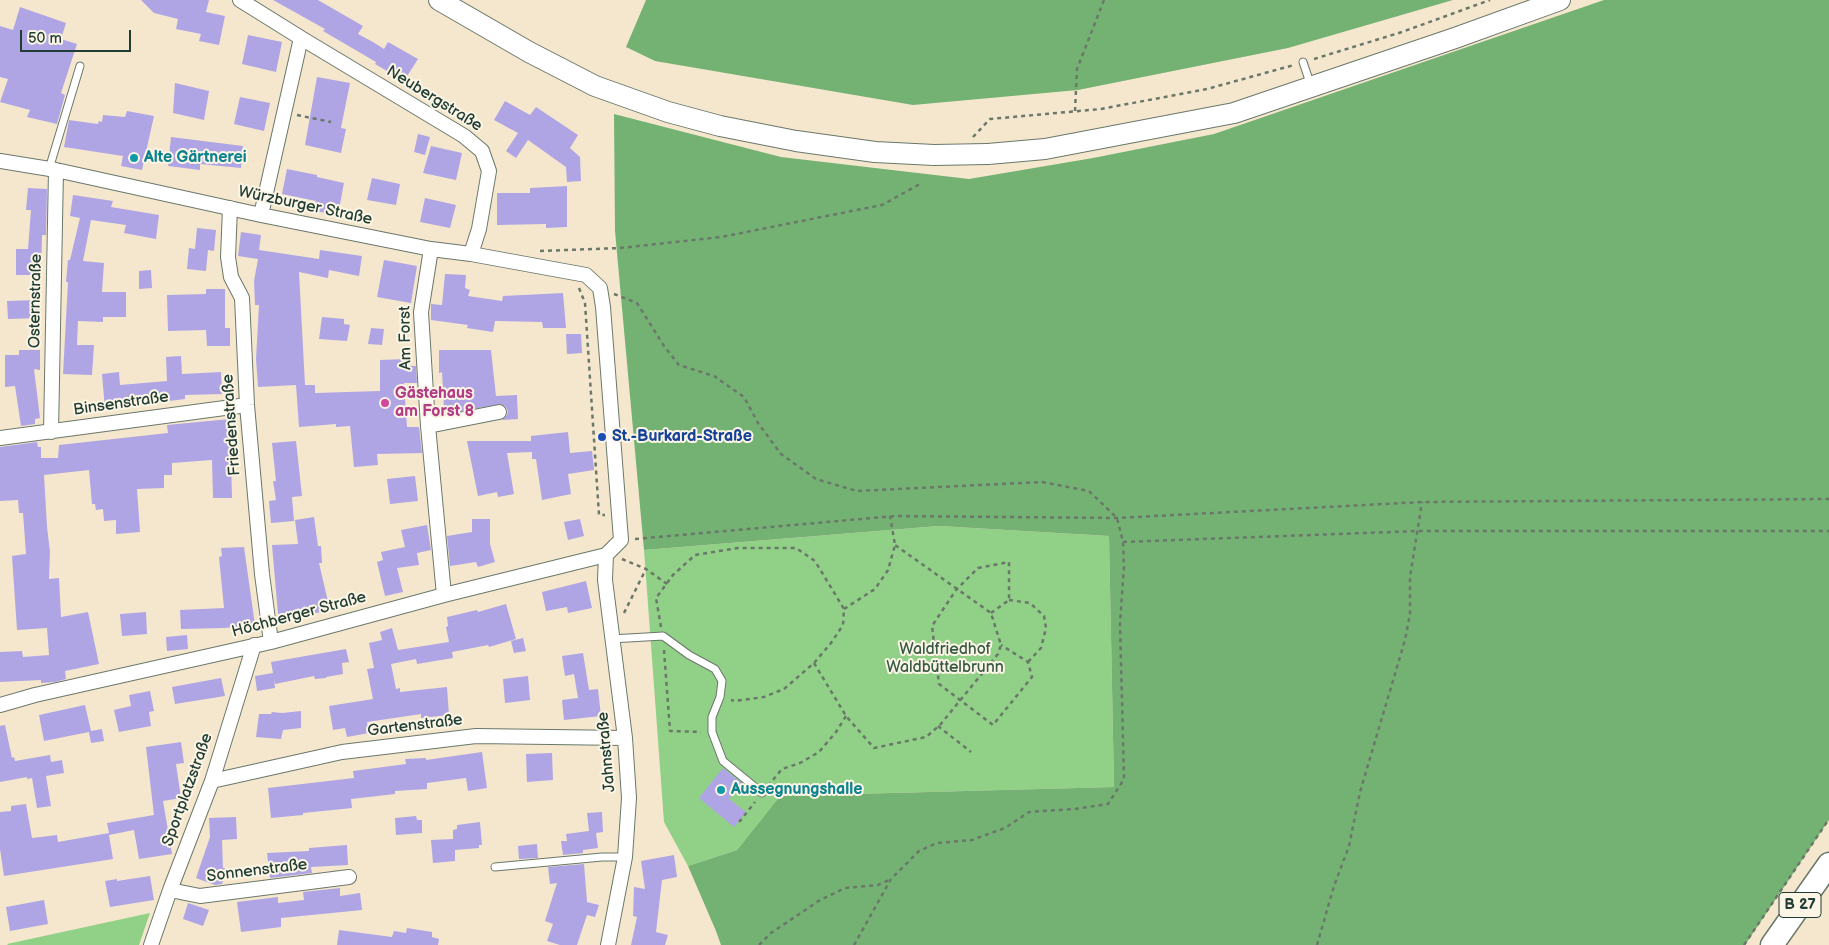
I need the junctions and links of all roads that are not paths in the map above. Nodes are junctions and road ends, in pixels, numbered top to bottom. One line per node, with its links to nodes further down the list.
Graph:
1 (240, 0): 4 (street, Neubergstraße)
2 (439, 0): 7 (main road, bridge)
3 (1560, 0): 7 (main road)
4 (301, 38): 11 (street); 13 (street, Neubergstraße)
5 (1303, 62): 7 (lane)
6 (80, 66): 9 (lane)
7 (1311, 86)
8 (0, 161): 9 (street, Würzburger Straße)
9 (52, 169): 10 (street, Würzburger Straße); 17 (street, Osternstraße)
10 (230, 208): 11 (street, Würzburger Straße); 14 (street, Friedenstraße)
11 (261, 215): 12 (street, Würzburger Straße)
12 (430, 249): 13 (street, Würzburger Straße); 16 (street, Am Forst)
13 (471, 254): 19 (street, Würzburger Straße)
14 (247, 405): 17 (street, Binsenstraße); 22 (street, Friedenstraße)
15 (499, 412): 16 (street)
16 (428, 426): 20 (street, Am Forst)
17 (51, 432): 18 (street, Binsenstraße)
18 (0, 438)
19 (606, 555): 20 (street, Höchberger Straße); 21 (street, Jahnstraße)
20 (444, 595): 22 (street, Höchberger Straße)
21 (611, 639): 25 (street, Jahnstraße); 27 (lane)
22 (271, 642): 23 (street, Höchberger Straße)
23 (254, 645): 24 (street, Höchberger Straße); 26 (street, Sportplatzstraße)
24 (0, 705)
25 (625, 738): 26 (street, Gartenstraße); 28 (street, Jahnstraße)
26 (212, 781): 32 (street, Sportplatzstraße)
27 (762, 793)
28 (625, 857): 30 (lane); 34 (street, Jahnstraße)
29 (1829, 864): 35 (main road, B 27)
30 (495, 867)
31 (349, 877): 32 (street, Sonnenstraße)
32 (170, 890): 33 (street, Sportplatzstraße)
33 (151, 945)
34 (608, 945)
35 (1772, 945)

